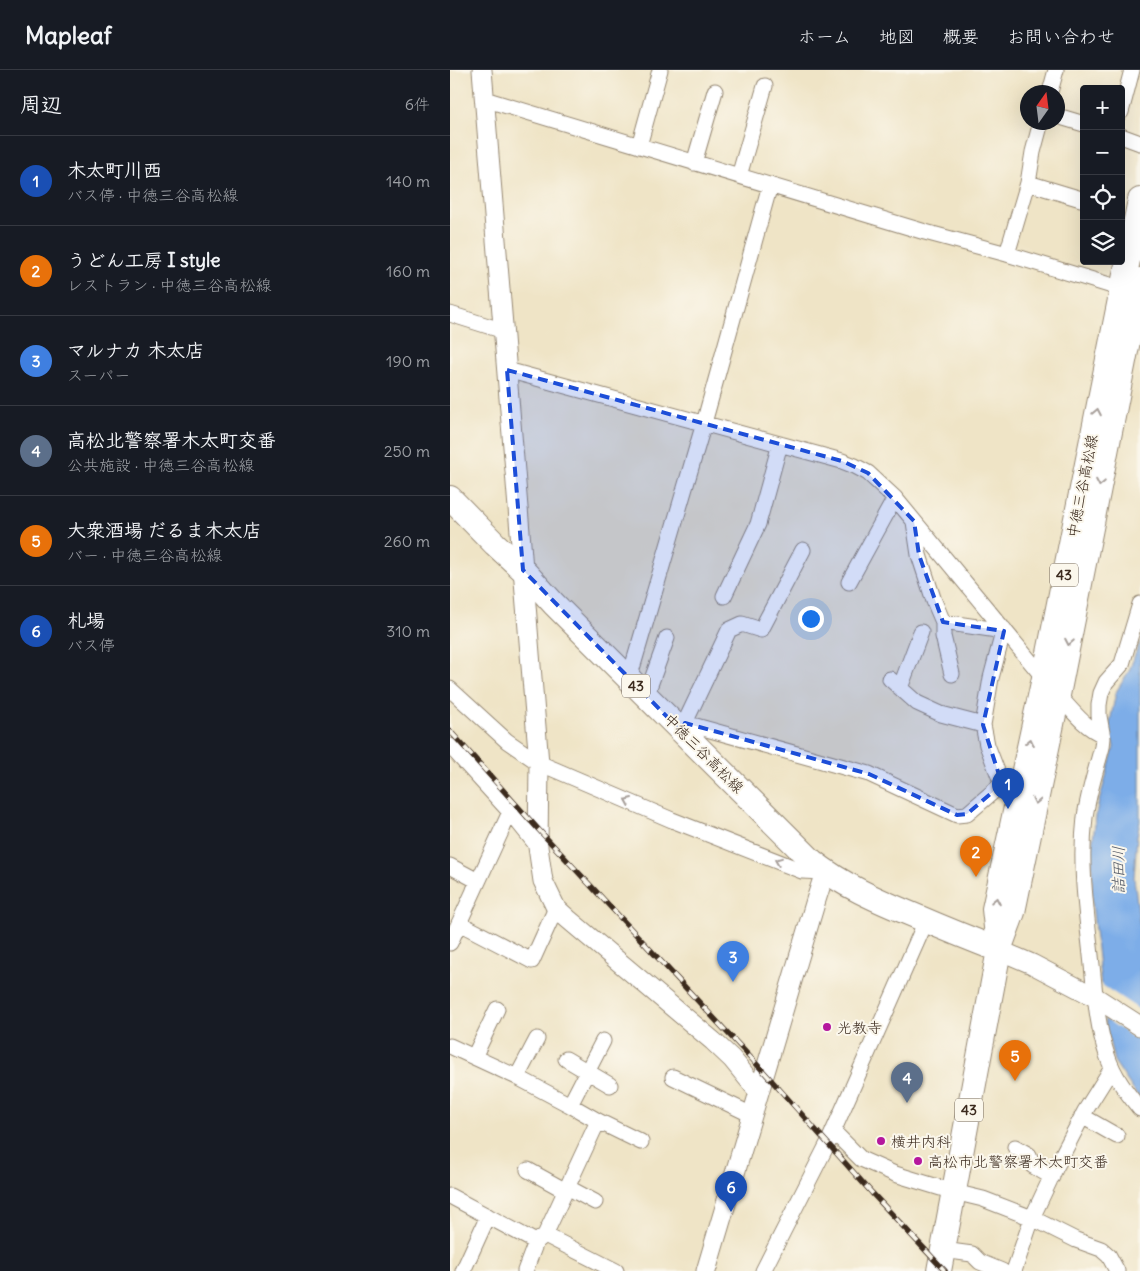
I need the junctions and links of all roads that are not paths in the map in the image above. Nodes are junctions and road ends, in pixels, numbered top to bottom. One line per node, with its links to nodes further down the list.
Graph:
1 (482, 70): 9 (street)
2 (660, 70): 15 (street)
3 (1056, 70): 5 (street)
4 (1132, 70): 8 (street)
5 (1052, 85)
6 (765, 86): 17 (street)
7 (715, 91): 16 (street)
8 (1125, 97)
9 (484, 99): 15 (street); 25 (street)
10 (1065, 118): 11 (street)
11 (1080, 123)
12 (1039, 130): 18 (street)
13 (1125, 137): 14 (street)
14 (1140, 143)
15 (639, 146): 16 (street)
16 (694, 163): 17 (street)
17 (739, 176): 19 (street)
18 (1028, 183): 20 (street); 22 (street)
19 (770, 185): 22 (street); 27 (street)
20 (1080, 199)
21 (1140, 200): 23 (main road, 中徳三谷高松線 / 43)
22 (1007, 254): 23 (street)
23 (1135, 289): 43 (main road, 中徳三谷高松線 / 43)
24 (450, 314): 25 (street)
25 (504, 331): 26 (street)
26 (507, 370): 27 (street); 33 (street)
27 (704, 423): 28 (street); 42 (street)
28 (780, 444): 30 (street); 35 (street)
29 (450, 498): 33 (main road, 中徳三谷高松線 / 43)
30 (895, 498): 31 (street); 34 (street)
31 (914, 521): 37 (street); 38 (street)
32 (803, 550): 47 (street)
33 (522, 570): 42 (main road, 中徳三谷高松線 / 43); 50 (street)
34 (850, 582)
35 (724, 596)
36 (1140, 604): 48 (street)
37 (944, 622): 38 (street); 41 (street)
38 (1004, 630): 43 (street); 46 (street)
39 (921, 632): 46 (street)
40 (667, 638): 45 (street)
41 (952, 674)
42 (629, 679): 45 (main road, 中徳三谷高松線 / 43)
43 (1051, 686): 48 (street); 51 (main road, 中徳三谷高松線 / 43, one-way to 43); 61 (main road, 中徳三谷高松線 / 43, one-way to 61)
44 (450, 689): 50 (street)
45 (646, 696): 47 (main road, 中徳三谷高松線 / 43)
46 (983, 725): 51 (street)
47 (683, 727): 51 (street); 55 (main road, 中徳三谷高松線 / 43)
48 (1102, 734): 62 (street)
49 (450, 746): 52 (street)
50 (539, 764): 53 (street); 55 (street, one-way to 50)
51 (1011, 790): 61 (main road, 中徳三谷高松線 / 43, one-way to 51)
52 (510, 812): 53 (street); 56 (street)
53 (538, 847): 57 (street)
54 (450, 866): 56 (street)
55 (825, 872): 58 (main road, 中徳三谷高松線 / 43); 75 (street)
56 (478, 881): 59 (street); 60 (street)
57 (556, 908): 59 (street); 75 (street)
58 (926, 921): 61 (main road, 中徳三谷高松線 / 43); 81 (street)
59 (459, 923): 60 (street)
60 (450, 942)
61 (999, 950): 62 (street); 88 (main road, 中徳三谷高松線 / 43)
62 (1098, 999): 64 (street); 70 (street)
63 (498, 1009): 68 (street)
64 (1140, 1026)
65 (537, 1039): 72 (street)
66 (603, 1041): 71 (street)
67 (450, 1046): 68 (street)
68 (474, 1057): 72 (street)
69 (566, 1059): 71 (street)
70 (1112, 1068): 77 (street); 79 (street)
71 (588, 1072): 74 (street); 76 (street)
72 (517, 1077): 76 (street)
73 (673, 1077): 78 (street)
74 (610, 1085)
75 (758, 1091): 78 (street)
76 (570, 1105): 80 (street)
77 (1140, 1109)
78 (752, 1115): 98 (street)
79 (1082, 1116): 82 (street); 86 (street)
80 (598, 1121): 83 (street); 87 (street)
81 (833, 1131): 88 (street); 99 (street)
82 (1117, 1136)
83 (641, 1142)
84 (1015, 1147): 86 (street)
85 (528, 1170): 87 (street)
86 (1052, 1177): 92 (street)
87 (566, 1189): 90 (street); 93 (street)
88 (954, 1192): 92 (street); 94 (main road, 中徳三谷高松線 / 43)
89 (450, 1196): 91 (street)
90 (595, 1202)
91 (488, 1216): 93 (street); 95 (street)
92 (1032, 1218): 101 (street); 102 (street)
93 (541, 1238): 96 (street); 97 (street)
94 (941, 1260): 100 (street)
95 (463, 1271)
96 (525, 1271)
97 (616, 1271)
98 (706, 1271)
99 (763, 1271)
100 (1002, 1271)
101 (1014, 1271)
102 (1117, 1271)

